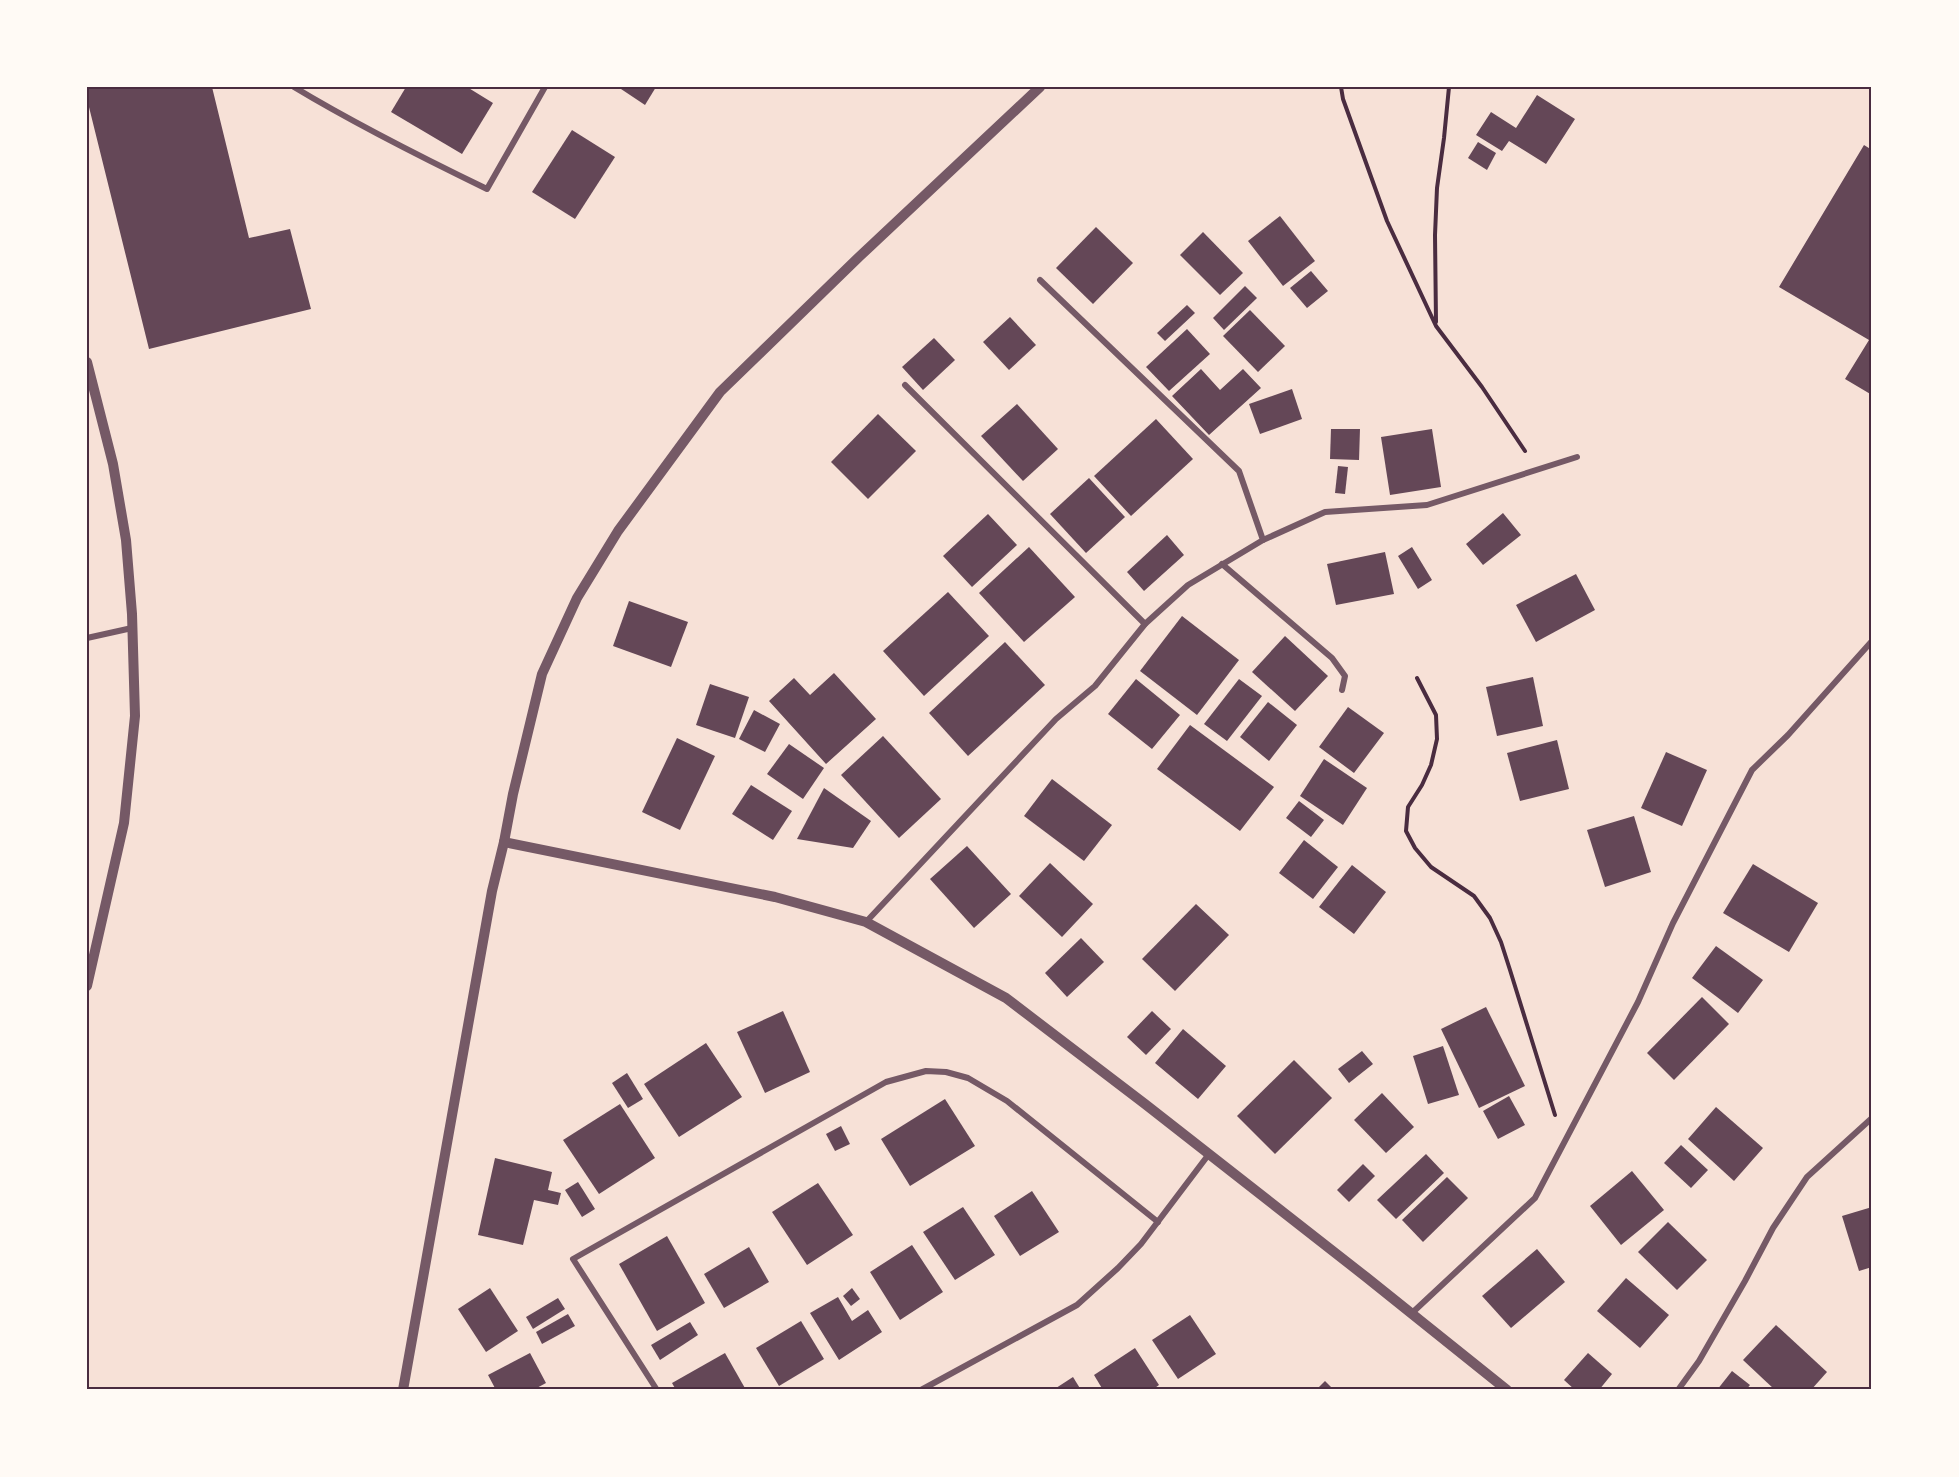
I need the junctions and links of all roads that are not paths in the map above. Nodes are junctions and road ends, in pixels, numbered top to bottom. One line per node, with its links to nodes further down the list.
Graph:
1 (294, 87): 2 (street)
2 (545, 87)
3 (1040, 87): 15 (street)
4 (1040, 280): 8 (street)
5 (87, 362): 11 (street)
6 (905, 385): 10 (street)
7 (1576, 457): 8 (street)
8 (1263, 540): 9 (street)
9 (1221, 564): 10 (street); 14 (street)
10 (1145, 624): 16 (street)
11 (132, 628): 12 (street); 17 (street)
12 (87, 638)
13 (1872, 641): 21 (street)
14 (1342, 690)
15 (504, 842): 16 (street); 22 (street)
16 (866, 922): 19 (street)
17 (87, 986)
18 (1872, 1118): 26 (street)
19 (1209, 1154): 20 (street); 21 (street)
20 (1158, 1222): 23 (street); 24 (street)
21 (1412, 1313): 25 (street)
22 (404, 1390)
23 (657, 1390)
24 (921, 1390)
25 (1507, 1390)
26 (1678, 1390)

